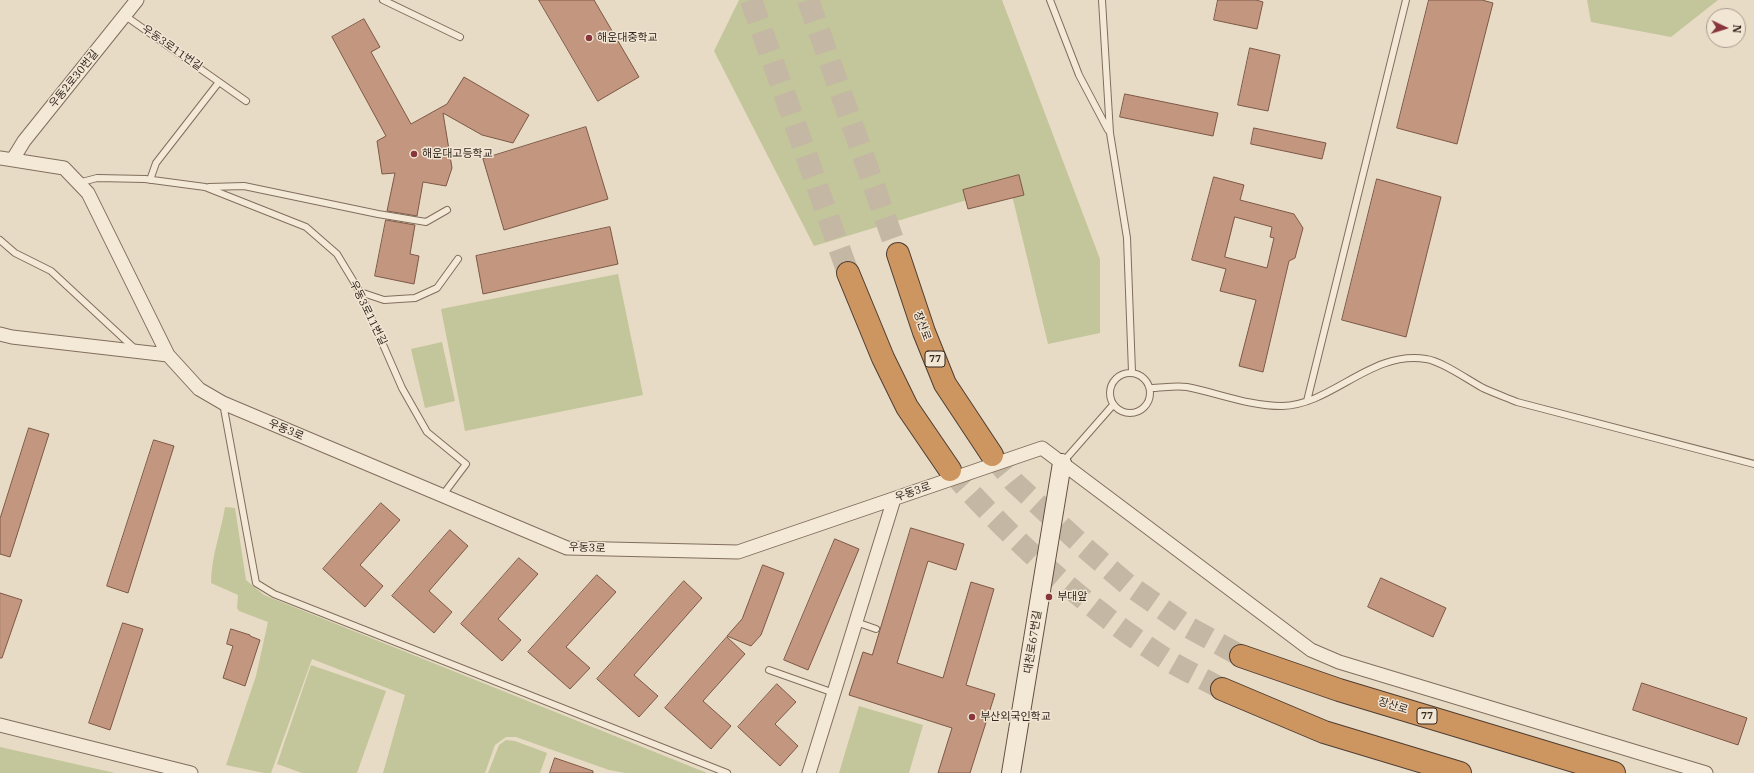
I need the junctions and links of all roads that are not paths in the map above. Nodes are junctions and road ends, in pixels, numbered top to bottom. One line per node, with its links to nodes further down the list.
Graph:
1 (137, 0): 6 (street, 우동2로30번길)
2 (382, 0): 7 (lane)
3 (1050, 0): 10 (lane)
4 (1102, 0): 10 (lane)
5 (1406, 0): 27 (lane)
6 (124, 15): 8 (lane, 우동3로11번길); 12 (street, 우동2로30번길)
7 (460, 37)
8 (219, 82): 9 (lane, 우동3로11번길); 13 (lane)
9 (246, 101)
10 (1110, 133): 25 (lane)
11 (0, 158): 12 (street)
12 (13, 159): 14 (street)
13 (150, 180): 14 (lane, 우동3로11번길); 15 (lane, 우동3로11번길)
14 (78, 183): 24 (street)
15 (205, 187): 16 (lane); 21 (lane, 우동3로11번길)
16 (447, 210)
17 (0, 240): 23 (lane)
18 (898, 254): 30 (highway, 장산로 / 77)
19 (458, 259): 21 (lane)
20 (848, 273): 33 (highway)
21 (360, 292): 34 (lane, 우동3로11번길)
22 (0, 334): 23 (street)
23 (138, 352): 24 (street)
24 (168, 355): 28 (street, 우동3로)
25 (1132, 372): 26 (lane); 29 (lane)
26 (1150, 388): 27 (lane); 29 (lane)
27 (1307, 401): 32 (lane)
28 (223, 403): 34 (street, 우동3로); 44 (lane)
29 (1113, 405): 31 (lane)
30 (992, 455)
31 (1062, 463): 35 (street, 우동3로); 46 (street, 대천로67번길); 49 (street)
32 (1754, 464)
33 (950, 470)
34 (442, 496): 35 (street, 우동3로)
35 (894, 499): 36 (street)
36 (856, 622): 37 (lane); 41 (street)
37 (876, 629)
38 (1241, 656): 48 (highway, 장산로 / 77)
39 (769, 670): 41 (lane)
40 (1222, 689): 47 (highway)
41 (834, 694): 45 (street)
42 (0, 725): 43 (street)
43 (191, 773)
44 (727, 773)
45 (809, 773)
46 (1011, 773)
47 (1460, 773)
48 (1614, 773)
49 (1706, 773)

